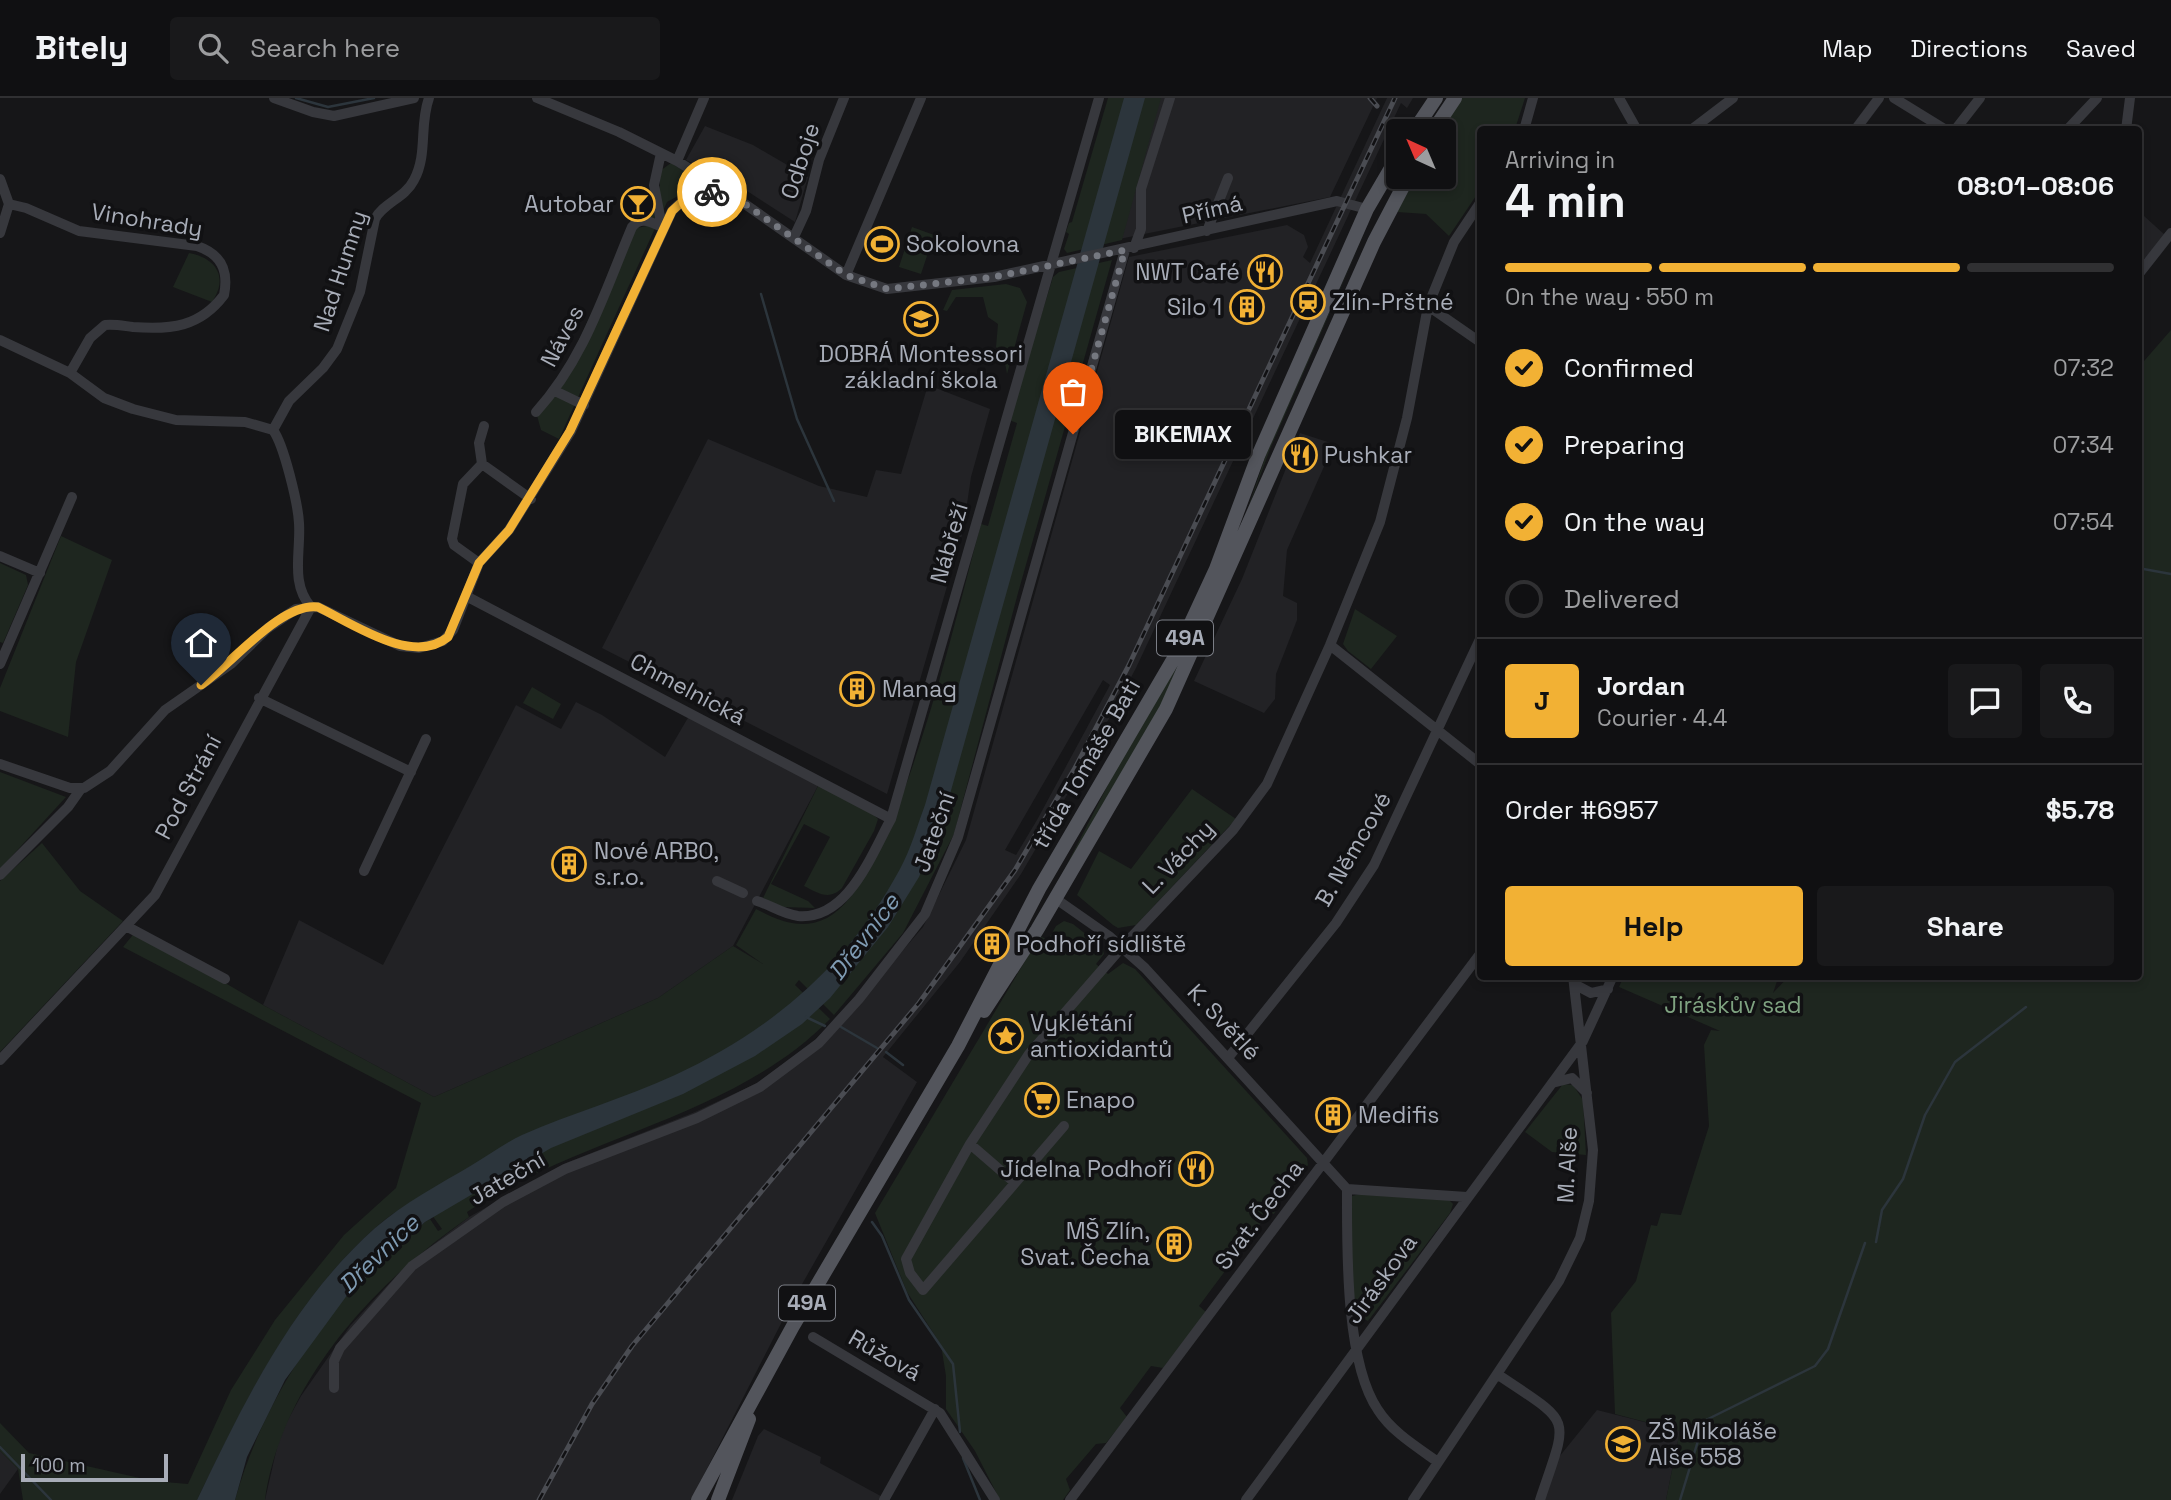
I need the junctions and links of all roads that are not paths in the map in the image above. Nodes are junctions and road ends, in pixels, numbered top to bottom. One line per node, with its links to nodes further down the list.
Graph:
1 (274, 98): 2 (street)
2 (414, 98)
3 (429, 98): 60 (street, Nad Humny)
4 (537, 98): 30 (street)
5 (704, 98): 31 (street)
6 (844, 98): 45 (street, Odboje)
7 (921, 98): 49 (street)
8 (1100, 98): 47 (street, Nábřeží)
9 (1170, 98): 46 (street, Jateční)
10 (1436, 98): 20 (main road)
11 (1455, 98): 21 (main road)
12 (1533, 98): 22 (street)
13 (1619, 98): 23 (street)
14 (1733, 98): 24 (street)
15 (1879, 98): 25 (street)
16 (1894, 98): 26 (street)
17 (1980, 98): 27 (street)
18 (2097, 98): 28 (street)
19 (2130, 98): 29 (street)
20 (1422, 119)
21 (1441, 119)
22 (1525, 126)
23 (1635, 126)
24 (1696, 126)
25 (1858, 126)
26 (1940, 126)
27 (1958, 126)
28 (2071, 126)
29 (2126, 126)
30 (661, 153): 31 (street); 41 (street)
31 (677, 161): 36 (street)
32 (1386, 177): 39 (main road, třída Tomáše Bati / 49A)
33 (1228, 178): 42 (street)
34 (0, 179): 37 (street)
35 (1401, 189): 40 (main road, třída Tomáše Bati / 49A)
36 (732, 195): 41 (street, Náves); 45 (street)
37 (9, 204): 43 (street); 55 (street, Vinohrady)
38 (1477, 208): 51 (street, L. Váchy)
39 (1367, 209): 40 (main road); 42 (street, Přímá); 83 (main road, třída Tomáše Bati / 49A)
40 (1386, 217): 85 (main road, třída Tomáše Bati / 49A)
41 (662, 227): 50 (street, Náves); 52 (street, Náves)
42 (1208, 232): 46 (street, Přímá)
43 (0, 233)
44 (2171, 233): 48 (street)
45 (794, 237): 49 (street)
46 (1125, 250): 47 (street, Přímá); 110 (street, Jateční)
47 (1049, 264): 49 (street); 79 (street, Nábřeží)
48 (2142, 270)
49 (846, 275)
50 (604, 301): 52 (street, Náves); 56 (street, Náves)
51 (1428, 306): 54 (street); 69 (street, L. Váchy)
52 (627, 310): 57 (street, Náves)
53 (0, 340): 55 (street)
54 (1477, 340)
55 (70, 373): 60 (street)
56 (555, 391): 57 (street, Náves); 58 (street, Náves)
57 (584, 405): 63 (street, Náves)
58 (537, 412)
59 (484, 426): 61 (street)
60 (273, 430): 68 (street)
61 (482, 464): 63 (street); 65 (street)
62 (72, 497): 66 (street)
63 (531, 499): 65 (street, Náves)
64 (0, 556): 66 (street)
65 (479, 563): 67 (street, Náves)
66 (40, 573): 71 (street)
67 (466, 596): 68 (street, Náves); 79 (street, Chmelnická)
68 (310, 607): 72 (street, Pod Strání); 78 (street)
69 (1330, 645): 73 (street); 88 (street, L. Váchy)
70 (1477, 645): 73 (street, B. Němcové)
71 (0, 664)
72 (259, 698): 77 (street); 87 (street, Pod Strání)
73 (1438, 729): 75 (street); 96 (street, B. Němcové)
74 (426, 739): 77 (street)
75 (1477, 762)
76 (0, 764): 78 (street)
77 (411, 772): 80 (street)
78 (80, 790): 81 (street)
79 (891, 819): 86 (street, Nábřeží)
80 (364, 871)
81 (0, 875)
82 (716, 881): 84 (street)
83 (1039, 889): 85 (main road); 95 (main road, třída Tomáše Bati / 49A)
84 (743, 893)
85 (1056, 899): 88 (street, K. Světlé); 95 (main road, třída Tomáše Bati / 49A)
86 (757, 901)
87 (126, 926): 90 (street); 97 (street, Pod Strání)
88 (1122, 947): 96 (street, K. Světlé); 101 (street, L. Váchy)
89 (1477, 958): 102 (street, Svat. Čecha)
90 (225, 979)
91 (1574, 980): 93 (street); 94 (street, M. Alše)
92 (1611, 980): 93 (street, Jiráskova)
93 (1608, 989): 94 (street, Jiráskova)
94 (1583, 1041): 98 (street, Jiráskova); 99 (street, M. Alše)
95 (958, 1046): 109 (main road, třída Tomáše Bati / 49A)
96 (1228, 1058): 102 (street, K. Světlé)
97 (0, 1060)
98 (1552, 1083): 99 (street); 105 (street, Jiráskova)
99 (1588, 1096): 108 (street, M. Alše)
100 (1064, 1126): 103 (street, L. Váchy)
101 (970, 1144): 103 (street); 103 (street, L. Váchy)
102 (1324, 1164): 104 (street, K. Světlé); 113 (street, Svat. Čecha)
103 (1014, 1182)
104 (1347, 1189): 105 (street); 107 (street)
105 (1467, 1198): 107 (street, Jiráskova)
106 (813, 1337): 111 (street, Růžová)
107 (1358, 1346): 112 (street); 118 (street, Jiráskova)
108 (1497, 1374): 112 (street, M. Alše); 120 (street)
109 (766, 1375): 114 (main road, třída Tomáše Bati / 49A); 115 (main road, třída Tomáše Bati / 49A)
110 (334, 1388)
111 (935, 1409): 116 (street, Růžová); 117 (street, Růžová)
112 (1438, 1462): 119 (street, M. Alše)
113 (1075, 1498)
114 (698, 1500)
115 (718, 1500)
116 (884, 1500)
117 (995, 1500)
118 (1246, 1500)
119 (1413, 1500)
120 (1540, 1500)

